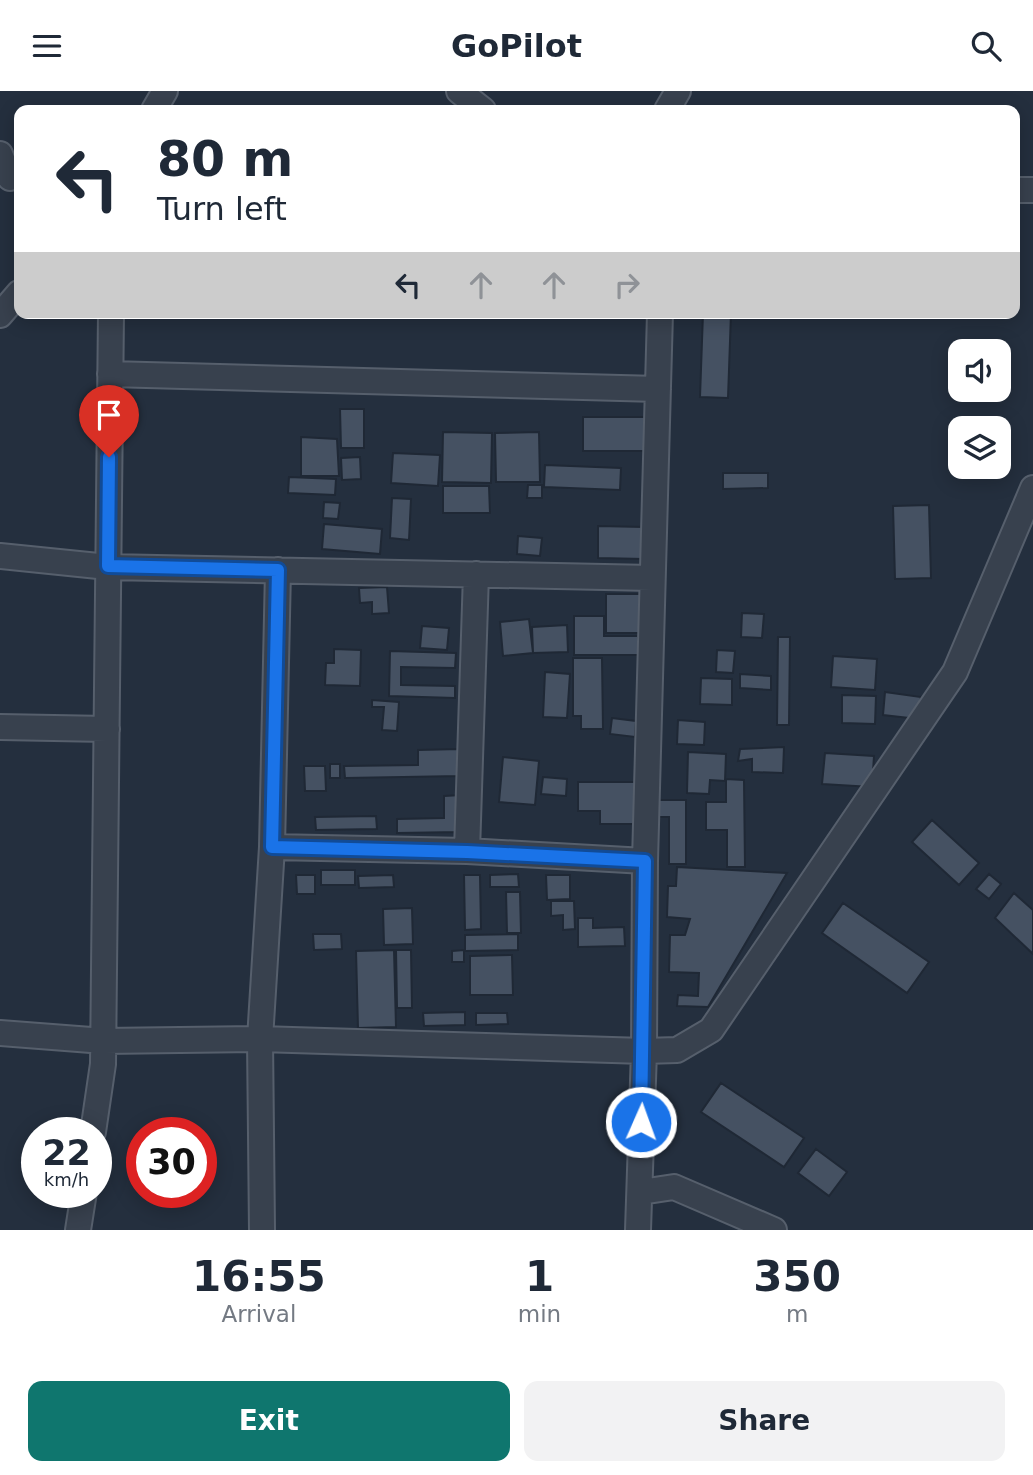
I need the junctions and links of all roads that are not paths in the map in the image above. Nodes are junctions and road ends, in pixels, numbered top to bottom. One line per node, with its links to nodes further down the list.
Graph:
1 (459, 91): 2 (street)
2 (477, 105)
3 (0, 154): 4 (street)
4 (10, 178)
5 (14, 299): 6 (street)
6 (0, 315)
7 (111, 319): 9 (street)
8 (660, 319): 10 (street)
9 (110, 375): 10 (street); 13 (street)
10 (658, 389): 16 (street)
11 (1033, 488): 25 (street)
12 (0, 556): 13 (street)
13 (108, 566): 14 (street); 18 (street)
14 (278, 570): 15 (street); 19 (street)
15 (476, 574): 16 (street); 20 (street)
16 (652, 578): 21 (street)
17 (0, 727): 18 (street)
18 (107, 729): 24 (street)
19 (272, 847): 20 (street); 23 (street)
20 (467, 852): 21 (street)
21 (645, 861): 25 (street)
22 (0, 1033): 24 (street)
23 (260, 1039): 24 (street); 25 (street); 30 (street)
24 (104, 1041): 26 (street)
25 (644, 1051): 27 (street)
26 (95, 1117)
27 (640, 1192): 31 (street); 32 (street)
28 (81, 1208): 29 (street)
29 (78, 1230)
30 (262, 1230)
31 (638, 1230)
32 (774, 1230)

